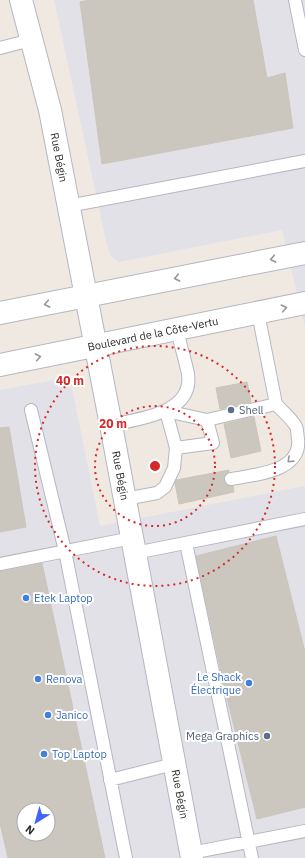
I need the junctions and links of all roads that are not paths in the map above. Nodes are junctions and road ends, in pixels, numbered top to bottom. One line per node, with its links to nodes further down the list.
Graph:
1 (21, 0): 3 (street, Rue Bégin)
2 (295, 0): 5 (lane)
3 (31, 40): 4 (lane); 7 (street, Rue Bégin)
4 (0, 48)
5 (305, 50)
6 (305, 162): 7 (lane)
7 (68, 206): 9 (street, Rue Bégin)
8 (305, 253): 9 (street, one-way to 9)
9 (86, 296): 11 (street, one-way to 11); 14 (street, Rue Bégin)
10 (305, 303): 12 (street, Boulevard de la Côte-Vertu, one-way to 10)
11 (0, 313)
12 (258, 313): 13 (street, Boulevard de la Côte-Vertu); 16 (lane)
13 (177, 328): 14 (street, Boulevard de la Côte-Vertu); 18 (lane)
14 (94, 345): 15 (street, Boulevard de la Côte-Vertu, one-way to 14); 20 (street, Rue Bégin)
15 (0, 364)
16 (276, 404): 19 (lane); 22 (lane, one-way to 22)
17 (31, 410): 29 (lane)
18 (166, 410): 19 (lane); 20 (lane); 21 (lane)
19 (207, 420): 21 (lane)
20 (111, 425): 25 (street, Rue Bégin)
21 (176, 448): 24 (lane)
22 (231, 480)
23 (176, 491): 24 (lane)
24 (157, 493): 25 (lane)
25 (125, 499): 28 (street, Rue Bégin)
26 (305, 519): 27 (lane)
27 (186, 543): 28 (lane); 34 (lane)
28 (134, 546): 29 (lane); 31 (street, Rue Bégin)
29 (65, 551): 30 (lane); 32 (lane)
30 (0, 564)
31 (174, 764): 32 (lane); 35 (street, Rue Bégin)
32 (110, 780): 36 (lane)
33 (305, 830): 34 (lane)
34 (248, 842): 35 (lane); 37 (lane)
35 (191, 856)
36 (126, 858)
37 (252, 858)

